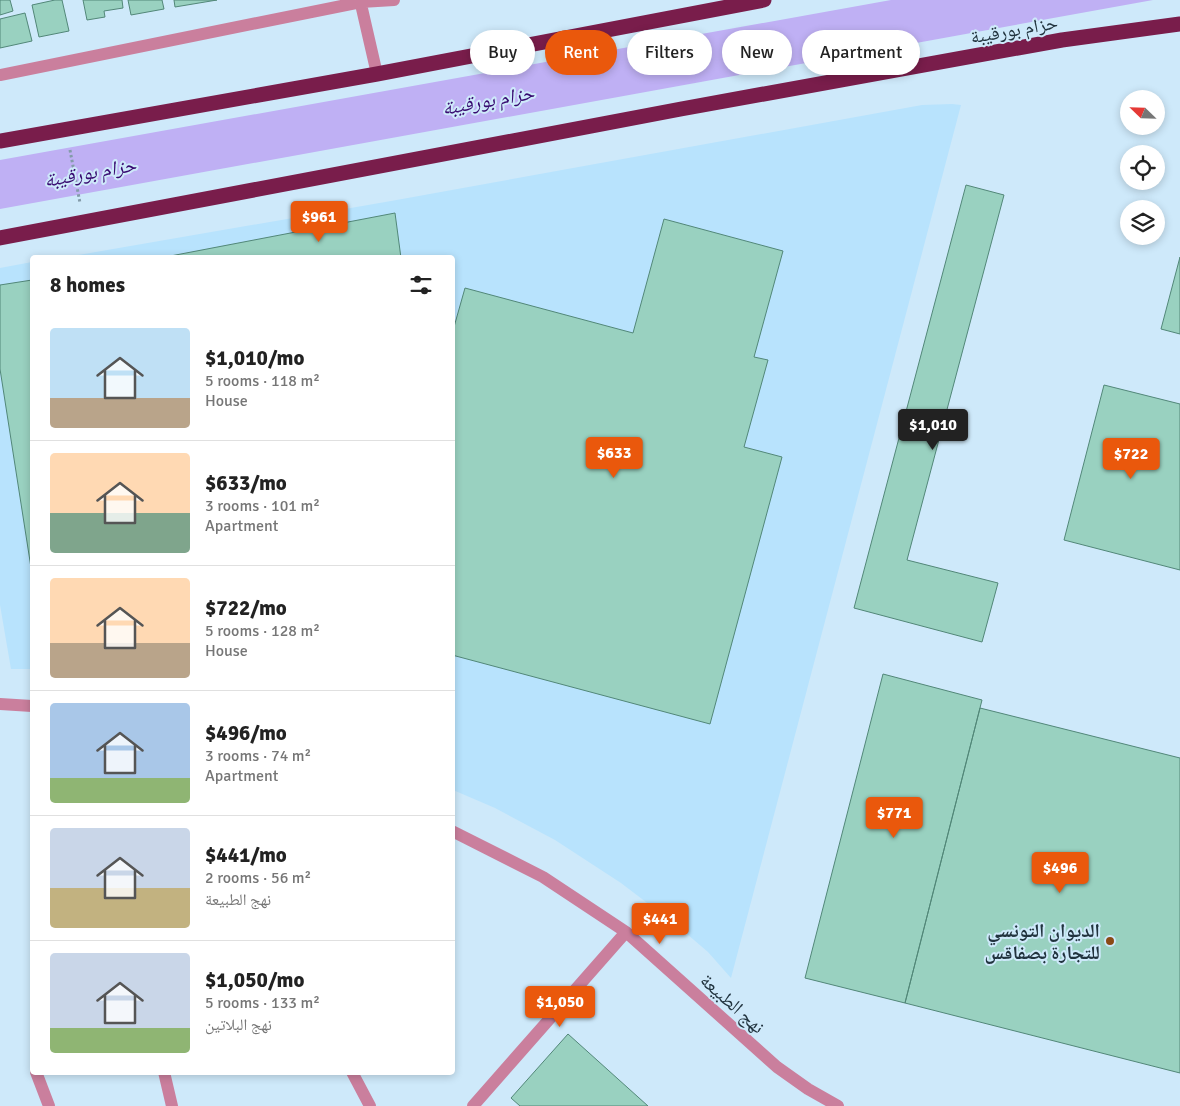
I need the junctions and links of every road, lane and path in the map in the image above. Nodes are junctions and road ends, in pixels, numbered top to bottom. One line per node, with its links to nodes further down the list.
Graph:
1 (394, 0): 3 (street)
2 (764, 0): 5 (highway)
3 (361, 1): 5 (street); 6 (street)
4 (1180, 24): 10 (highway, حزام بورقيبة)
5 (378, 74): 7 (highway)
6 (0, 75)
7 (0, 141)
8 (70, 146): 9 (path)
9 (81, 208)
10 (0, 238)
11 (0, 704): 12 (street)
12 (30, 706)
13 (455, 833): 14 (street, نهج الطبيعة)
14 (626, 932): 21 (street); 22 (street, نهج الطبيعة)
15 (37, 1075): 18 (street)
16 (165, 1075): 19 (street)
17 (354, 1075): 20 (street)
18 (49, 1106)
19 (172, 1106)
20 (370, 1106)
21 (474, 1106)
22 (838, 1106)

